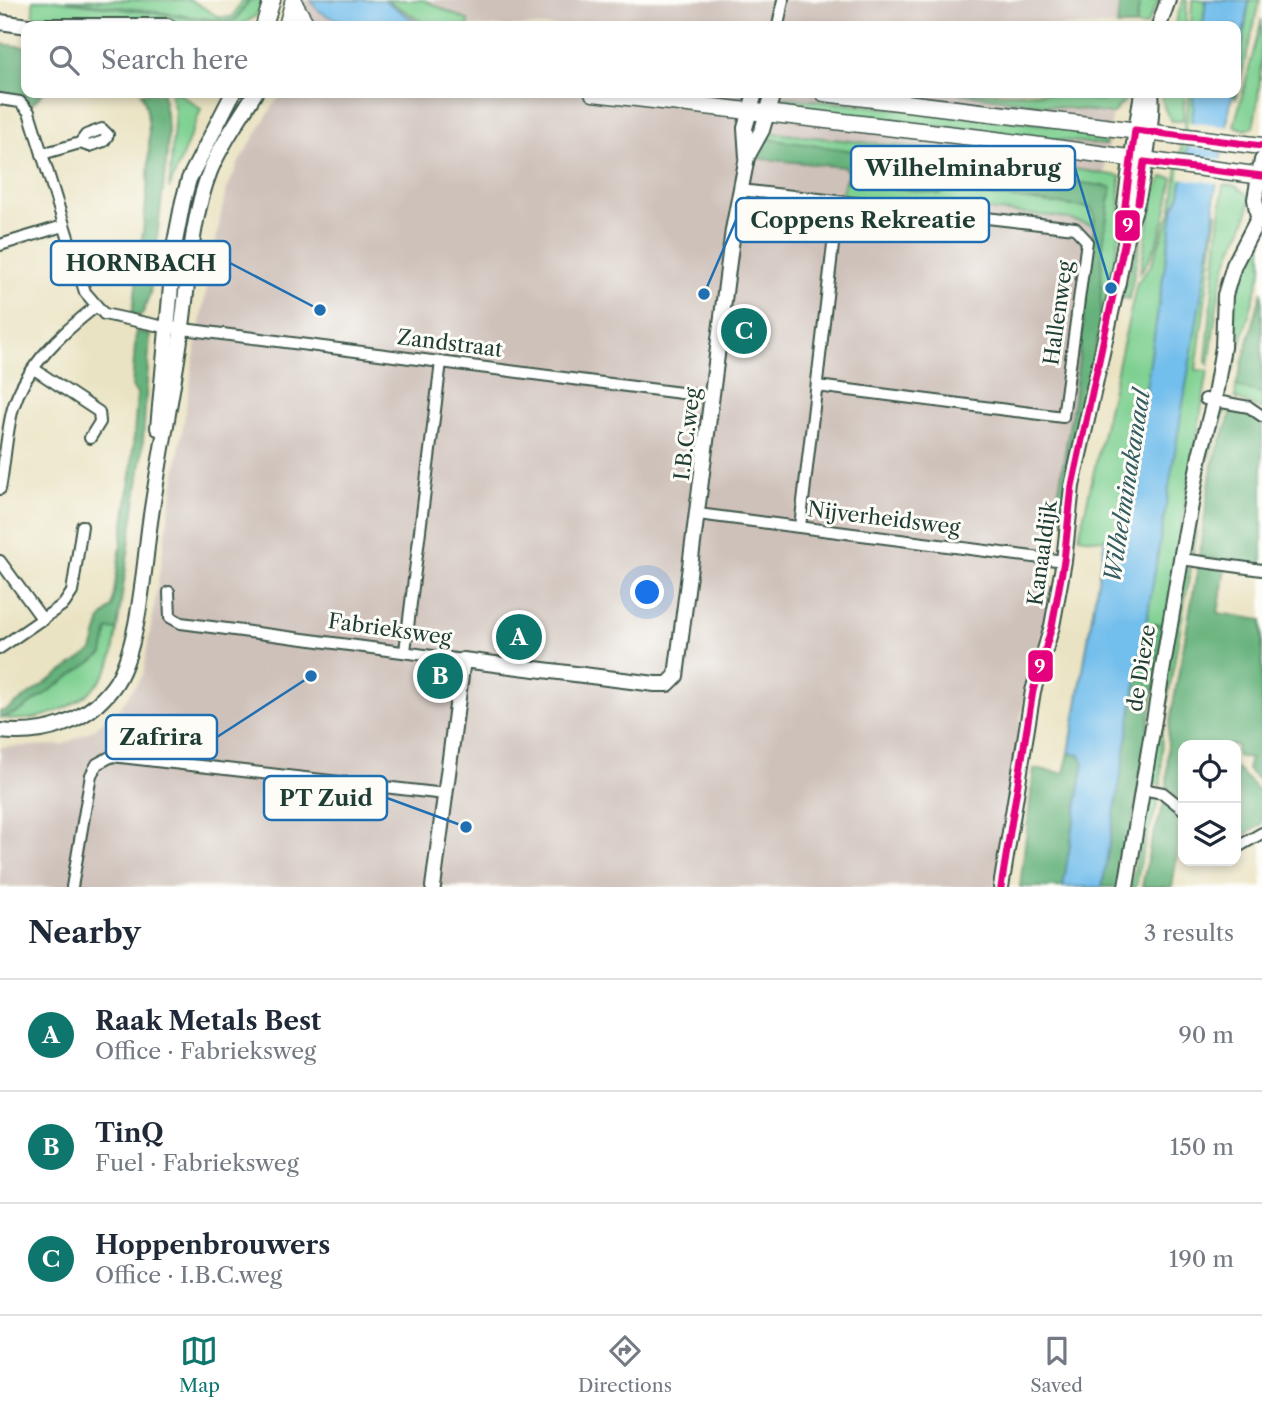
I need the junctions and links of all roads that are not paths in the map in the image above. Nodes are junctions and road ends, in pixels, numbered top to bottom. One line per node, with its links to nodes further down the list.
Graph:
1 (272, 0): 5 (main road)
2 (783, 0): 8 (street)
3 (1168, 0): 9 (street)
4 (293, 1): 6 (main road); 7 (main road)
5 (266, 21)
6 (288, 21)
7 (304, 21)
8 (779, 21)
9 (1161, 21)
10 (0, 22): 11 (street)
11 (21, 25)
12 (230, 98): 36 (street)
13 (252, 98): 36 (street)
14 (634, 98): 21 (main road)
15 (753, 98): 21 (street, I.B.C.weg)
16 (772, 98): 22 (street, I.B.C.weg)
17 (866, 98): 23 (main road)
18 (1142, 98): 23 (street)
19 (1150, 98): 23 (street)
20 (0, 99): 26 (street)
21 (749, 112): 22 (main road); 27 (street, I.B.C.weg)
22 (767, 115): 27 (street, I.B.C.weg); 28 (main road)
23 (1141, 131): 25 (main road); 28 (street, Kanaaldijk)
24 (80, 143): 26 (street)
25 (1262, 146)
26 (42, 154): 33 (street)
27 (747, 157): 30 (street, I.B.C.weg)
28 (1138, 161): 29 (main road); 51 (street, Kanaaldijk)
29 (1261, 170): 32 (street, de Dieze)
30 (740, 190): 31 (street); 40 (street, I.B.C.weg)
31 (838, 202): 39 (street); 39 (street, Hallenweg)
32 (1260, 214): 41 (street, de Dieze)
33 (63, 226): 34 (street); 35 (street)
34 (0, 245)
35 (95, 307): 36 (street, Zandstraat); 38 (street)
36 (175, 328): 37 (street, Zandstraat); 59 (street)
37 (441, 362): 40 (street, Zandstraat); 56 (street)
38 (34, 369): 43 (street); 44 (street)
39 (817, 386): 48 (street)
40 (712, 397): 46 (street, I.B.C.weg)
41 (1210, 400): 42 (street); 49 (street, de Dieze)
42 (1262, 416)
43 (90, 438)
44 (2, 466): 45 (street)
45 (0, 489)
46 (698, 514): 48 (street, Nijverheidsweg); 58 (street, I.B.C.weg)
47 (82, 526): 54 (street)
48 (800, 527): 51 (street, Nijverheidsweg)
49 (1181, 559): 52 (street); 60 (street, de Dieze)
50 (0, 561): 54 (street)
51 (1064, 561): 67 (street, Kanaaldijk)
52 (1262, 570)
53 (169, 592): 56 (street, Fabrieksweg)
54 (43, 620): 55 (street)
55 (0, 648)
56 (405, 651): 57 (street, Fabrieksweg)
57 (463, 660): 58 (street, Fabrieksweg); 61 (street)
58 (672, 682)
59 (0, 731)
60 (1142, 789): 62 (street); 68 (street, de Dieze)
61 (446, 794): 65 (street); 66 (street)
62 (1178, 806)
63 (1262, 833): 64 (street)
64 (1241, 845)
65 (72, 887)
66 (433, 887)
67 (1001, 887)
68 (1126, 887)

